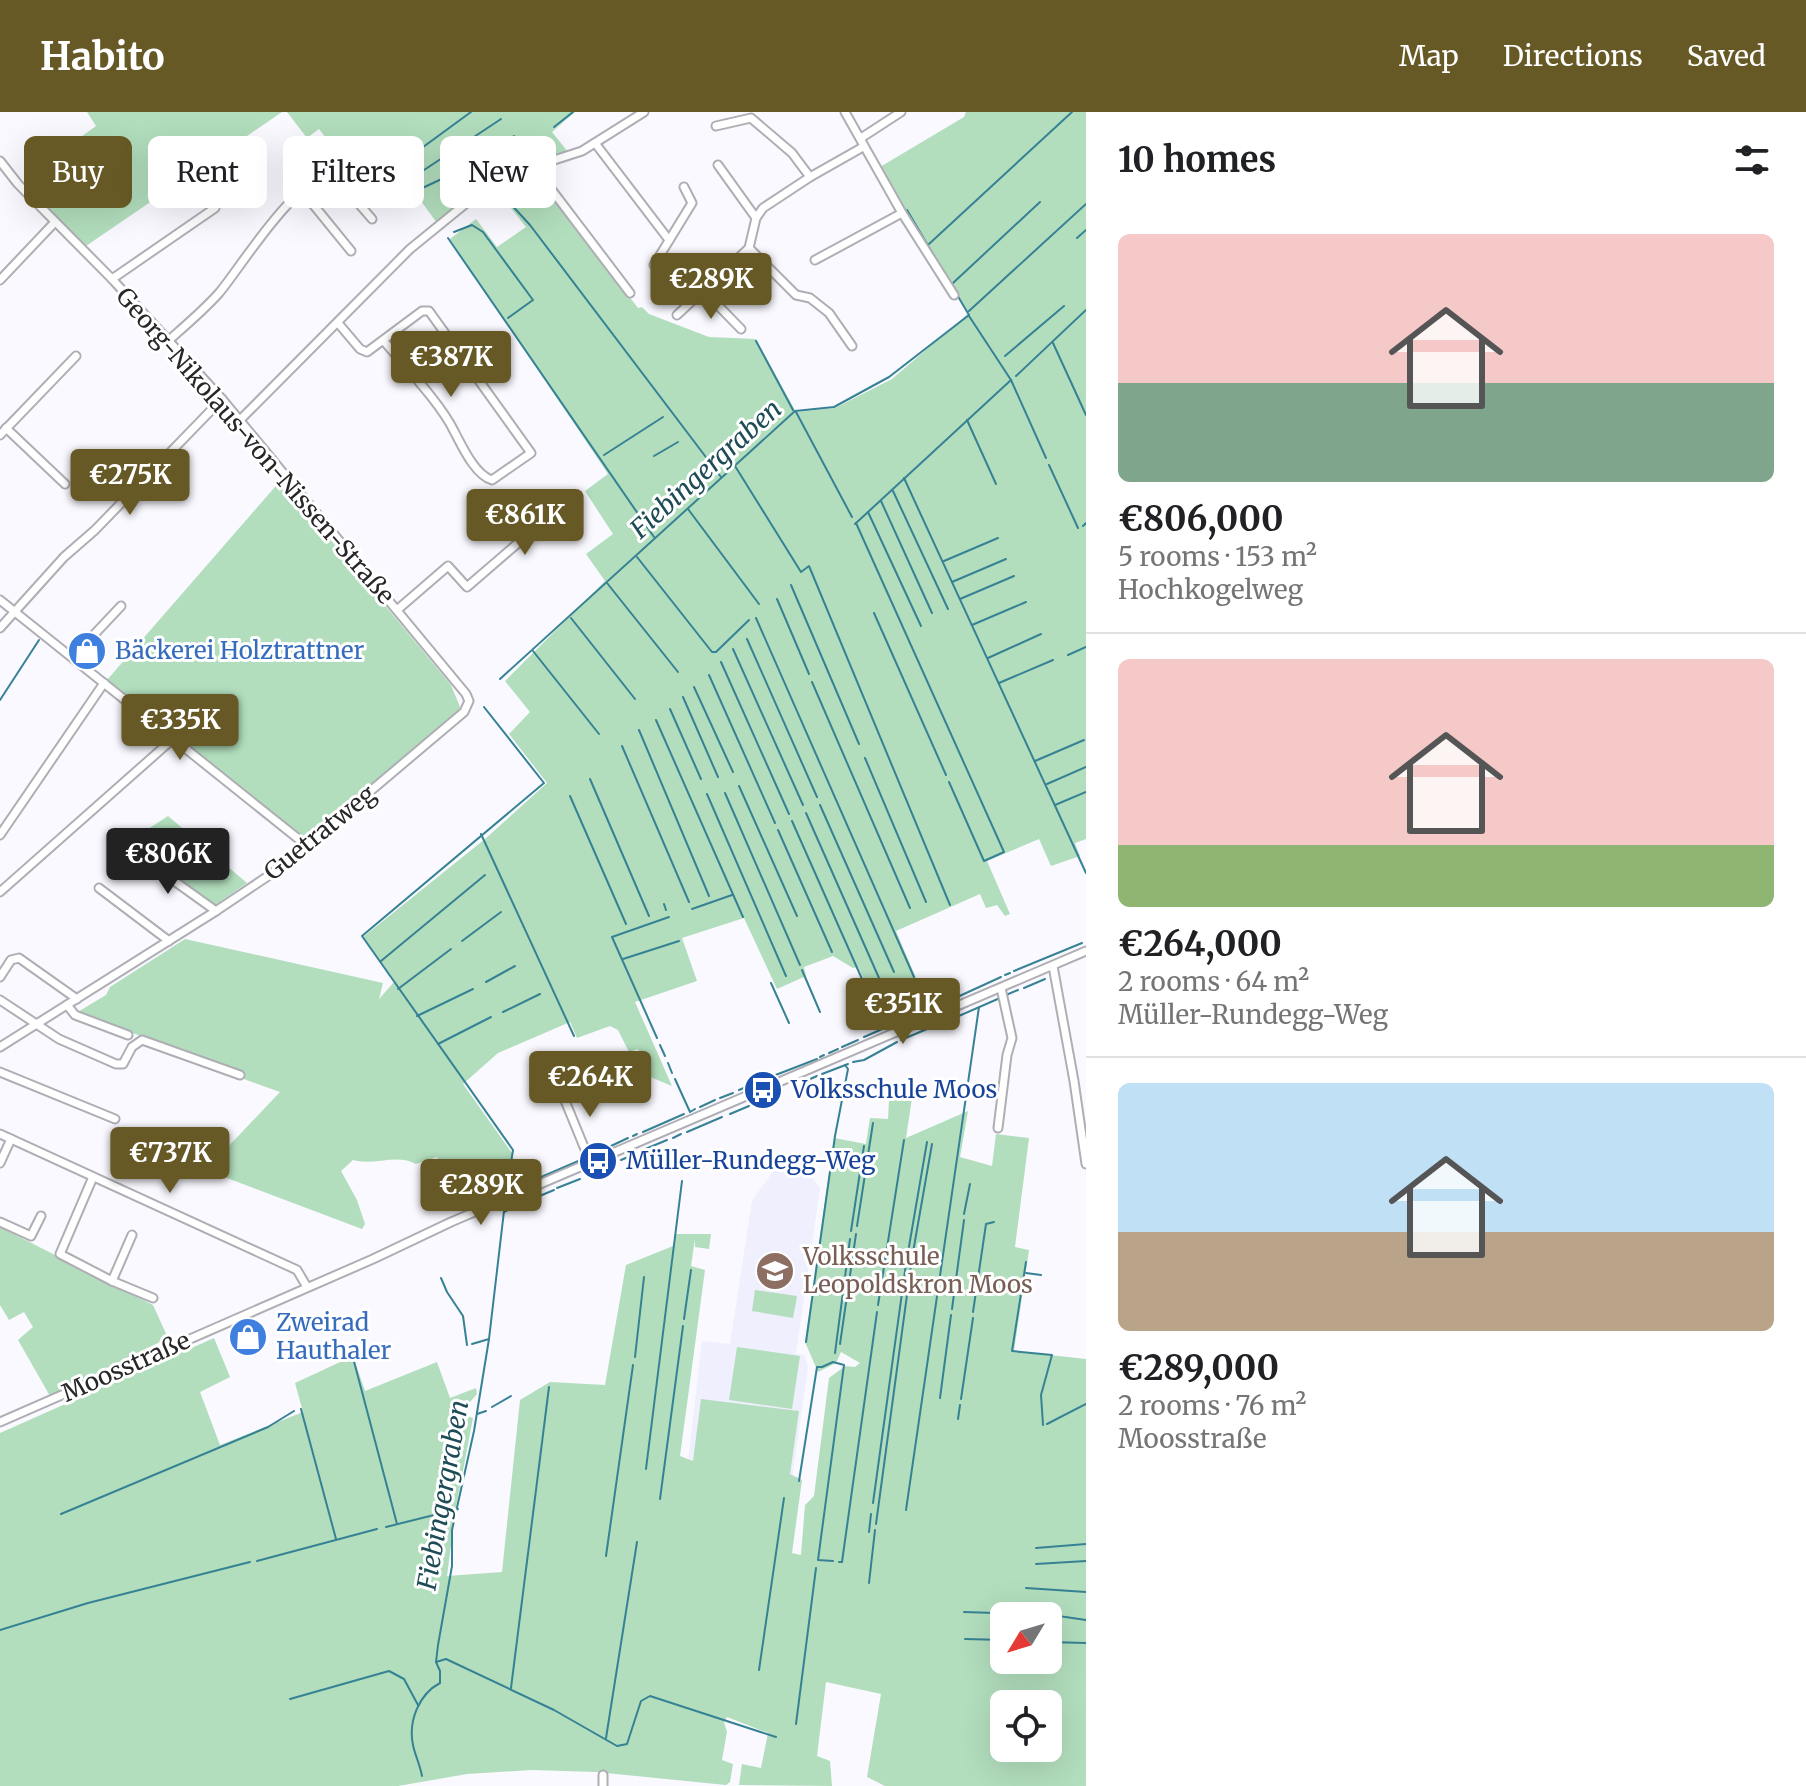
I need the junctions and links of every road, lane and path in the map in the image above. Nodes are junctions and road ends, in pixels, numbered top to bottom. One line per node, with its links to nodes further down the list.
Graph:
1 (644, 112): 6 (street)
2 (845, 112): 5 (street)
3 (901, 112): 5 (street)
4 (716, 126): 11 (street)
5 (861, 138): 7 (street)
6 (595, 143): 8 (street); 23 (street)
7 (863, 147): 11 (street); 19 (street)
8 (556, 159)
9 (0, 161): 22 (street, Georg-Nikolaus-von-Nissen-Straße)
10 (718, 165): 20 (street)
11 (810, 177): 20 (street)
12 (684, 187): 23 (street)
13 (556, 195): 31 (street)
14 (215, 208): 28 (street)
15 (285, 208): 36 (street)
16 (316, 208): 25 (street)
17 (362, 208): 21 (street)
18 (460, 208): 34 (street)
19 (902, 213): 26 (street); 32 (street)
20 (756, 218): 24 (street)
21 (372, 219)
22 (55, 222): 28 (street, Georg-Nikolaus-von-Nissen-Straße); 29 (street)
23 (669, 240): 27 (street)
24 (749, 248): 30 (street); 38 (street)
25 (351, 251)
26 (815, 260)
27 (654, 265)
28 (112, 279): 36 (street, Georg-Nikolaus-von-Nissen-Straße)
29 (0, 280)
30 (703, 290): 33 (street); 35 (street)
31 (630, 293)
32 (954, 295)
33 (677, 315)
34 (338, 323): 37 (street); 41 (street)
35 (741, 329)
36 (169, 340): 40 (street, Georg-Nikolaus-von-Nissen-Straße)
37 (383, 340): 37 (street)
38 (852, 346)
39 (76, 356): 42 (street)
40 (222, 399): 41 (street, Georg-Nikolaus-von-Nissen-Straße); 49 (street)
41 (239, 421): 48 (street, Georg-Nikolaus-von-Nissen-Straße)
42 (6, 428): 43 (street); 44 (street)
43 (0, 435)
44 (65, 484)
45 (566, 506): 48 (street)
46 (0, 600): 49 (street)
47 (121, 606): 51 (street)
48 (397, 610): 53 (street, Georg-Nikolaus-von-Nissen-Straße)
49 (14, 611): 50 (street); 51 (street)
50 (0, 628)
51 (73, 657): 52 (street)
52 (104, 683): 54 (street); 55 (street)
53 (469, 701): 56 (street, Guetratweg)
54 (174, 738): 56 (street); 59 (street)
55 (0, 835)
56 (306, 845): 60 (street, Guetratweg)
57 (138, 855): 60 (street)
58 (99, 888): 61 (street)
59 (0, 892)
60 (216, 911): 61 (street, Guetratweg)
61 (169, 941): 66 (street, Guetratweg)
62 (1086, 951): 63 (street, Moosstraße)
63 (1053, 966): 65 (street, Moosstraße); 81 (street)
64 (0, 977): 66 (street)
65 (1001, 988): 76 (street); 80 (street, Moosstraße)
66 (77, 999): 68 (street, Guetratweg)
67 (0, 1000): 69 (street)
68 (67, 1005): 69 (street, Guetratweg); 70 (street)
69 (35, 1024): 71 (street, Guetratweg); 73 (street)
70 (128, 1035)
71 (0, 1047)
72 (0, 1072): 75 (street)
73 (240, 1075)
74 (559, 1086): 80 (street)
75 (115, 1119)
76 (998, 1128)
77 (0, 1134): 78 (street)
78 (11, 1139): 79 (street); 82 (street)
79 (0, 1163)
80 (591, 1164): 87 (street, Moosstraße)
81 (1086, 1164)
82 (93, 1177): 86 (street); 87 (street)
83 (41, 1216): 84 (street)
84 (0, 1222)
85 (132, 1235): 86 (street)
86 (112, 1281): 88 (street)
87 (307, 1287): 89 (street, Moosstraße)
88 (153, 1298)
89 (0, 1422)

